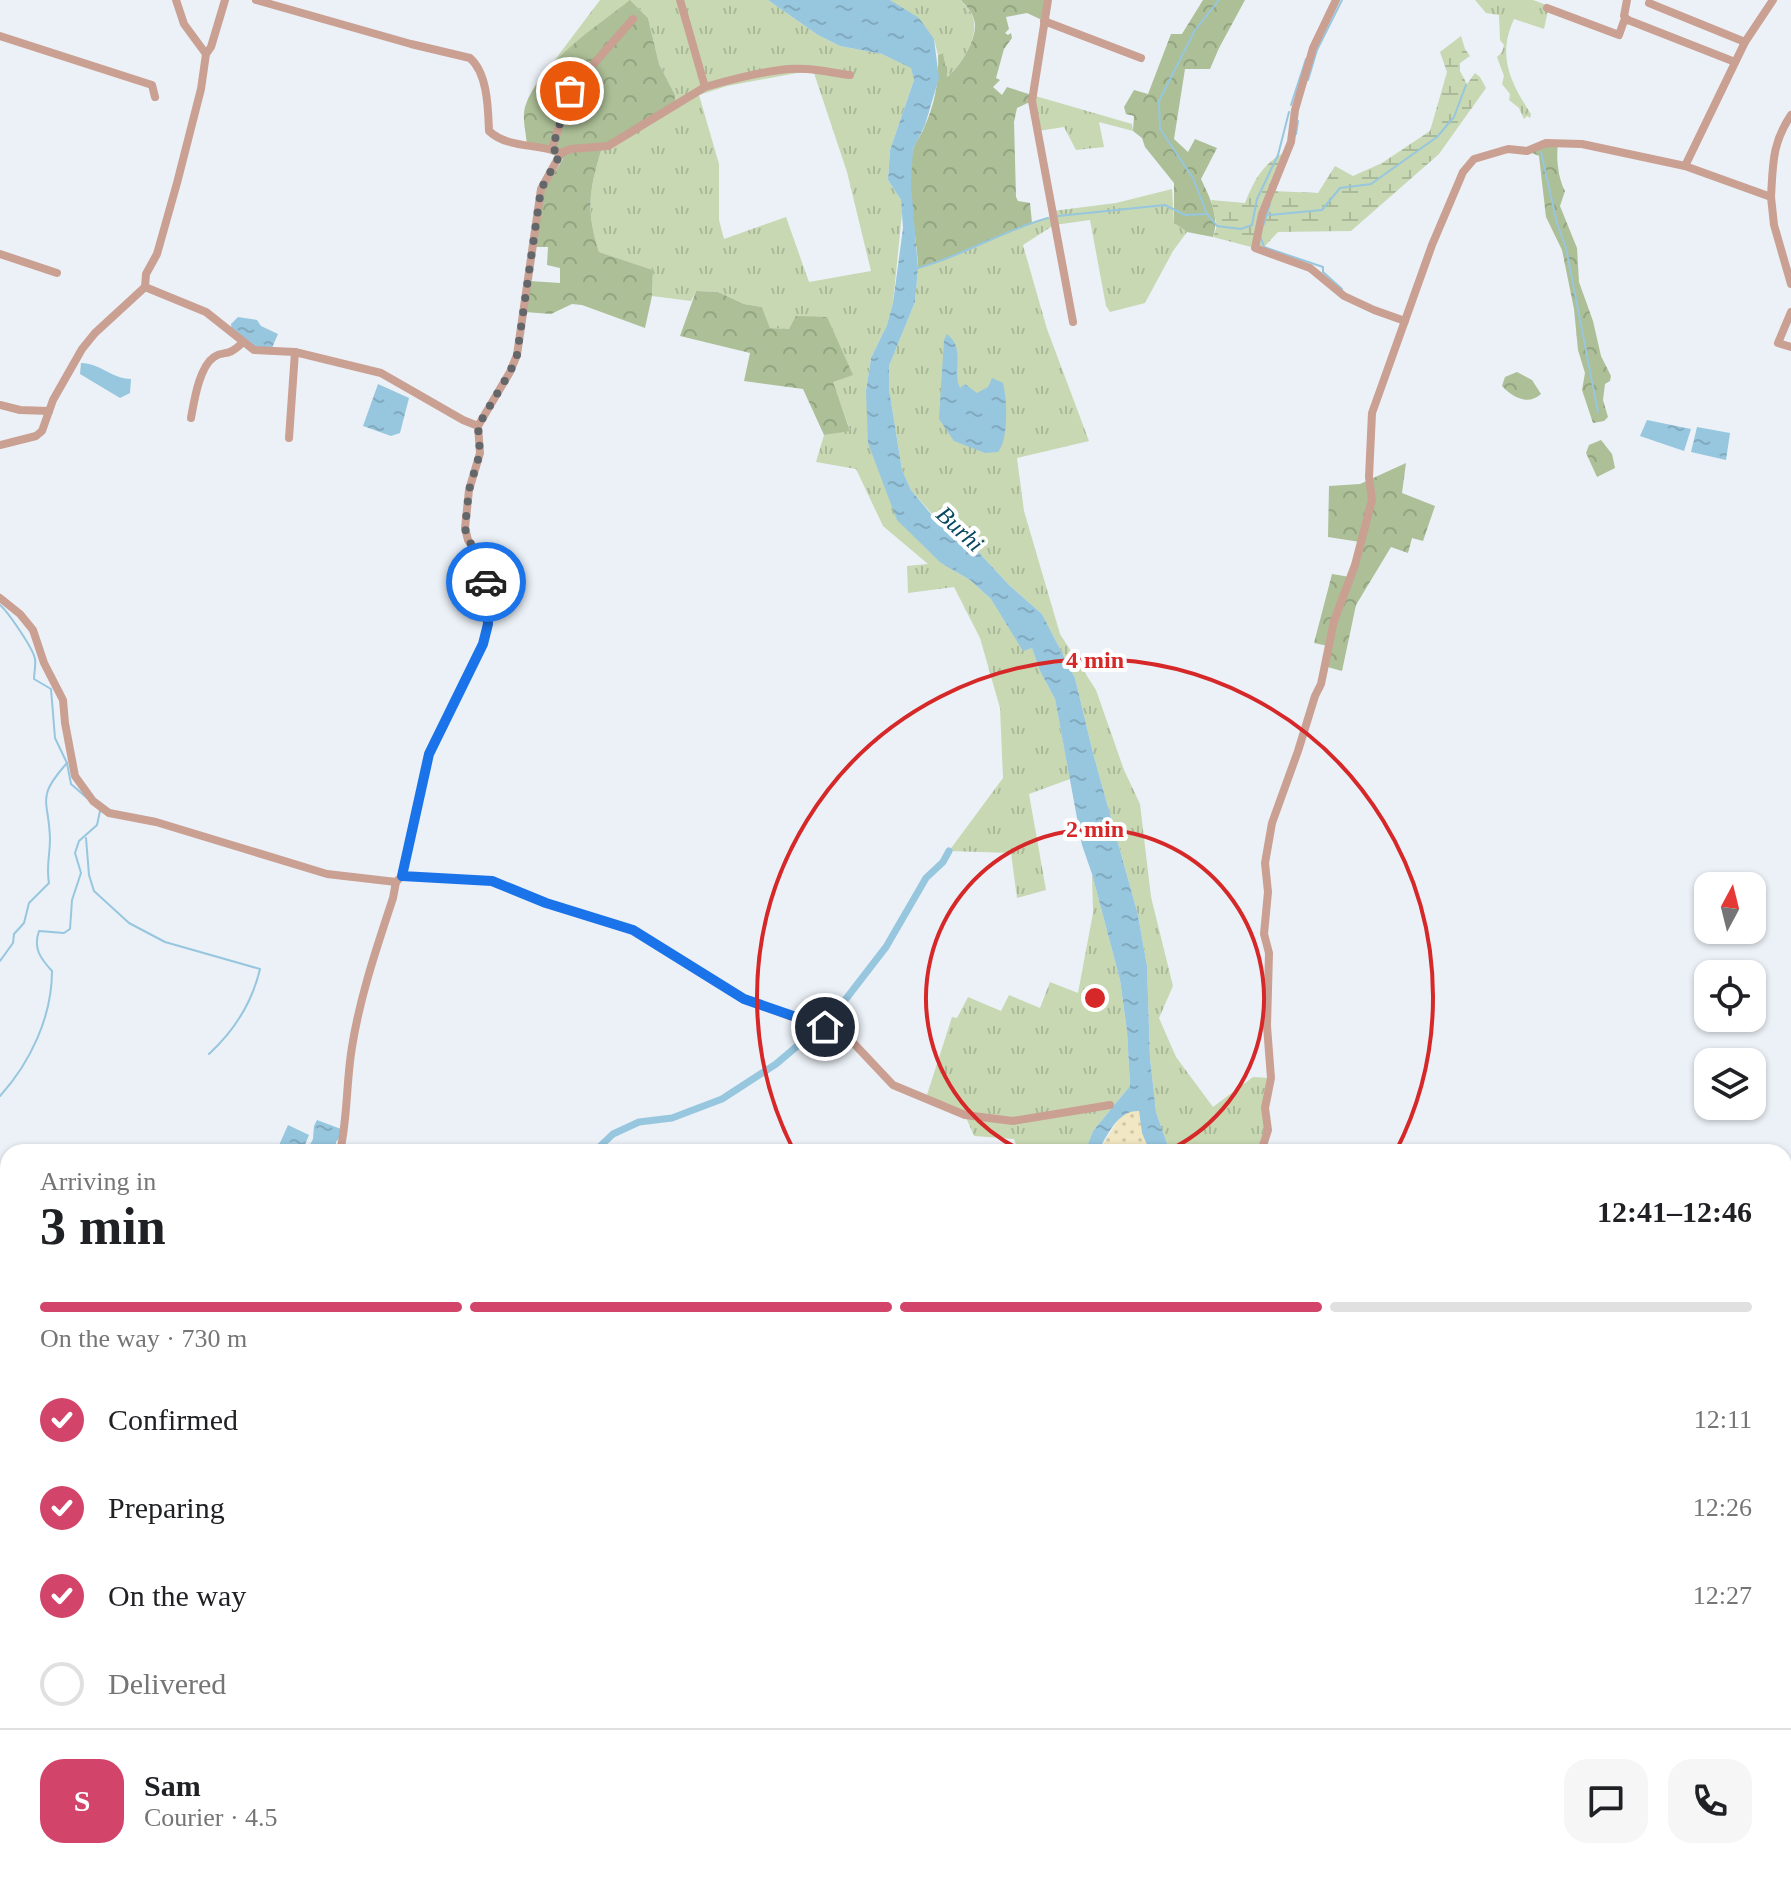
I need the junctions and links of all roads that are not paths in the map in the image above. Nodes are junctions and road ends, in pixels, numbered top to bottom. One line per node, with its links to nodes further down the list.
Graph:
1 (176, 0): 16 (street)
2 (225, 0): 16 (street)
3 (256, 0): 23 (street)
4 (680, 0): 20 (street)
5 (1048, 0): 13 (street)
6 (1336, 0): 32 (street)
7 (1627, 0): 12 (street)
8 (1773, 0): 15 (street)
9 (1649, 3): 15 (street)
10 (1547, 8): 12 (street)
11 (633, 19): 23 (street)
12 (1628, 20): 18 (street)
13 (1044, 21): 17 (street); 33 (street)
14 (0, 36): 21 (street)
15 (1745, 42): 18 (street)
16 (206, 54): 30 (street)
17 (1141, 58)
18 (1735, 62): 25 (street)
19 (850, 75): 20 (street)
20 (705, 87): 24 (street)
21 (155, 97)
22 (1791, 115): 26 (street)
23 (552, 149): 24 (street)
24 (561, 153): 40 (street)
25 (1685, 166): 26 (street); 32 (street)
26 (1771, 197): 29 (street)
27 (0, 254): 28 (street)
28 (57, 273)
29 (1791, 284)
30 (145, 287): 34 (street); 38 (street)
31 (1791, 312): 35 (street)
32 (1405, 321): 47 (street)
33 (1073, 322)
34 (242, 343): 36 (street); 39 (street)
35 (1791, 347)
36 (295, 352): 40 (street); 41 (street)
37 (0, 405): 38 (street)
38 (49, 411): 42 (street)
39 (191, 418)
40 (478, 426): 44 (street)
41 (289, 438)
42 (0, 445)
43 (0, 598): 44 (street)
44 (399, 879): 45 (street); 46 (street)
45 (1110, 1105)
46 (342, 1144)
47 (1264, 1144)

